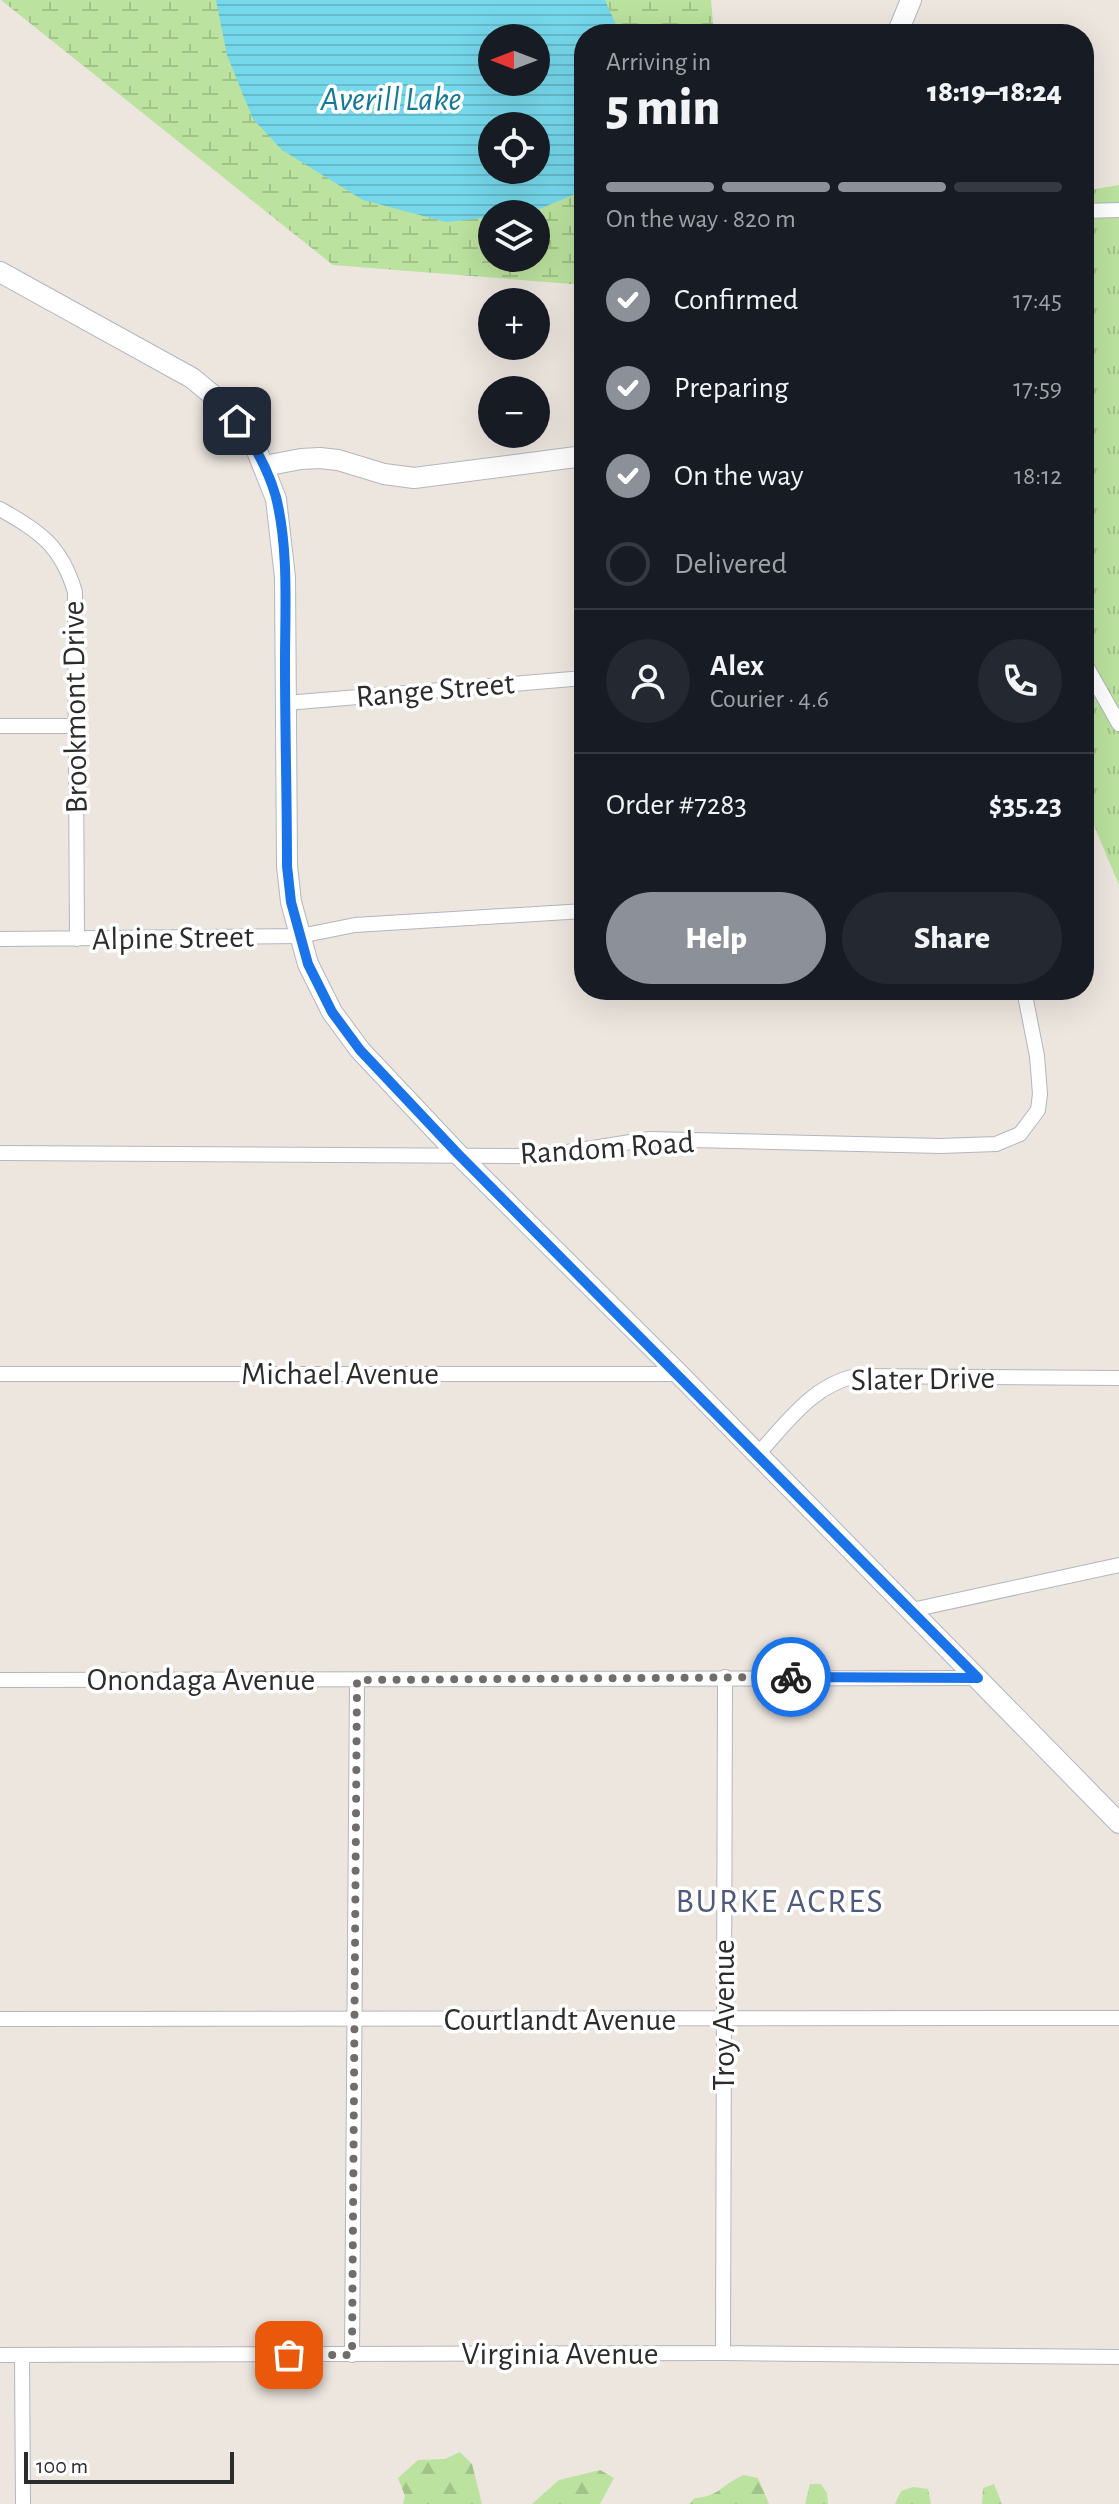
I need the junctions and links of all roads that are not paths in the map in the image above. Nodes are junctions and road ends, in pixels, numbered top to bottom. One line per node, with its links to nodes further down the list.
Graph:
1 (911, 0): 2 (street)
2 (901, 24)
3 (1119, 210): 4 (street)
4 (1094, 211)
5 (0, 272): 7 (street)
6 (574, 457): 7 (street)
7 (264, 466): 11 (street)
8 (0, 509): 14 (street, Brookmont Drive)
9 (574, 679): 11 (street, Range Street)
10 (1094, 680): 12 (street)
11 (286, 703): 16 (street)
12 (1119, 724)
13 (0, 726): 14 (street)
14 (76, 726): 18 (street, Brookmont Drive)
15 (574, 912): 16 (street, Alpine Street)
16 (300, 936): 18 (street, Alpine Street); 21 (street)
17 (0, 939): 18 (street, Alpine Street)
18 (77, 939)
19 (1026, 1000): 21 (street, Random Road)
20 (0, 1153): 21 (street, Random Road)
21 (458, 1154): 23 (street)
22 (0, 1374): 23 (street, Michael Avenue)
23 (679, 1374): 25 (street)
24 (1119, 1378): 25 (street, Slater Drive)
25 (757, 1455): 27 (street)
26 (1119, 1565): 27 (street)
27 (912, 1610): 29 (street)
28 (725, 1677): 29 (street, Onondaga Avenue); 31 (street, Onondaga Avenue); 36 (street, Troy Avenue)
29 (978, 1678): 32 (street)
30 (0, 1680): 31 (street, Onondaga Avenue)
31 (357, 1680): 35 (street)
32 (1119, 1823)
33 (1119, 2018): 36 (street, Courtlandt Avenue)
34 (0, 2019): 35 (street, Courtlandt Avenue)
35 (354, 2020): 36 (street, Courtlandt Avenue); 40 (street)
36 (724, 2020): 37 (street, Troy Avenue)
37 (723, 2353): 40 (street, Virginia Avenue); 41 (street, Virginia Avenue)
38 (0, 2355): 39 (street, Virginia Avenue)
39 (22, 2355): 40 (street, Virginia Avenue); 42 (street)
40 (352, 2355)
41 (1119, 2357)
42 (23, 2504)

